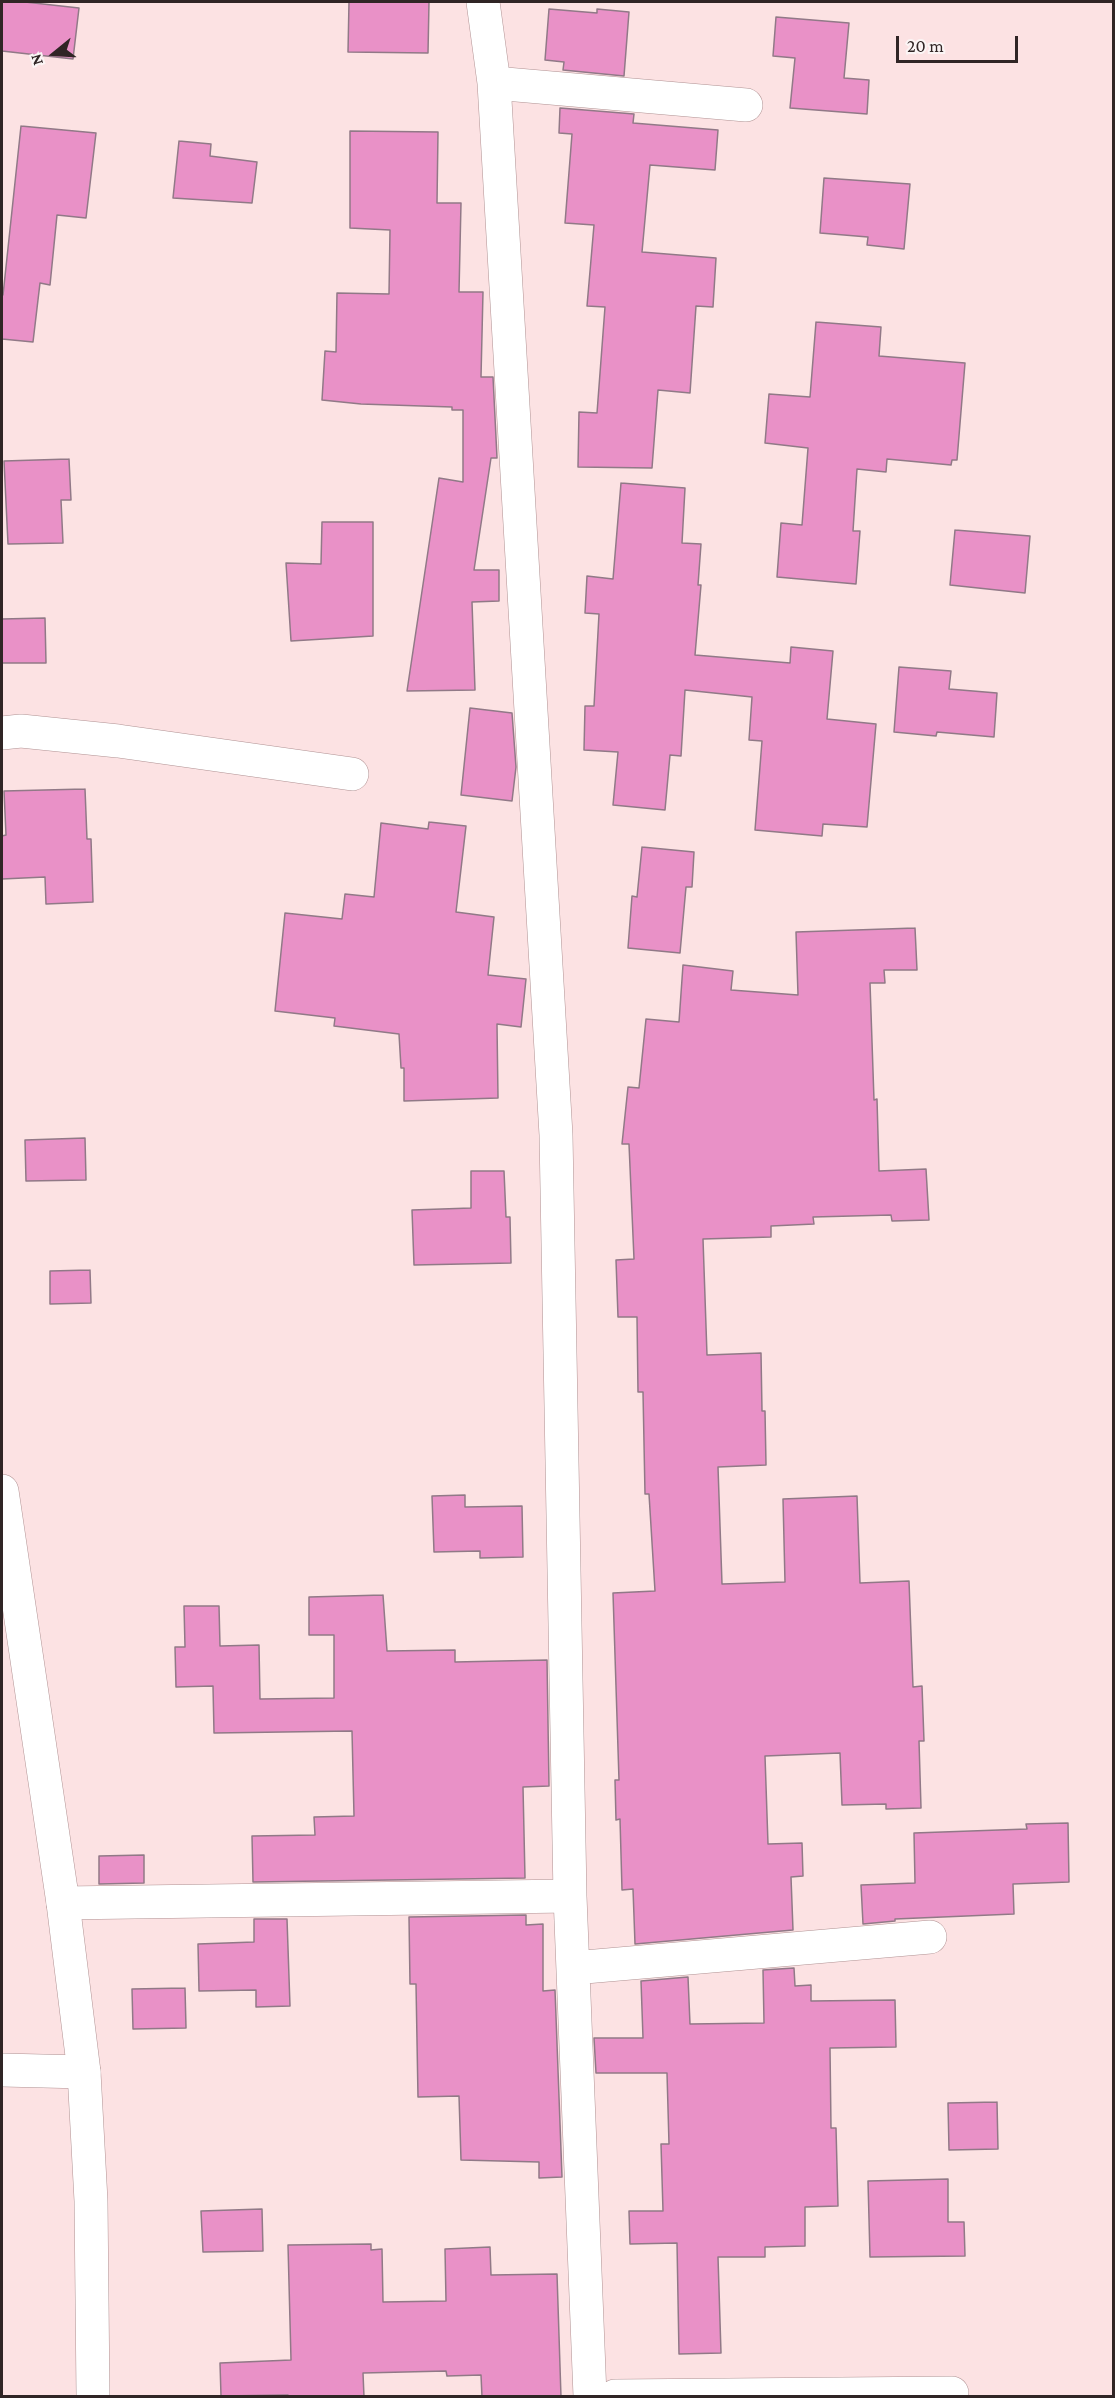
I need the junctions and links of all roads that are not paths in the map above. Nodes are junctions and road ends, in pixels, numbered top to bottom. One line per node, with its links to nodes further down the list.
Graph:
1 (483, 2): 2 (street)
2 (494, 83): 3 (street); 7 (street)
3 (747, 105)
4 (2, 733): 5 (street)
5 (352, 774)
6 (2, 1491): 8 (street)
7 (570, 1896): 8 (street); 10 (street)
8 (63, 1904): 12 (street)
9 (930, 1937): 10 (street)
10 (573, 1968): 15 (street)
11 (2, 2070): 12 (street)
12 (84, 2072): 14 (street)
13 (952, 2393): 16 (street)
14 (93, 2397)
15 (590, 2397)
16 (615, 2397)

